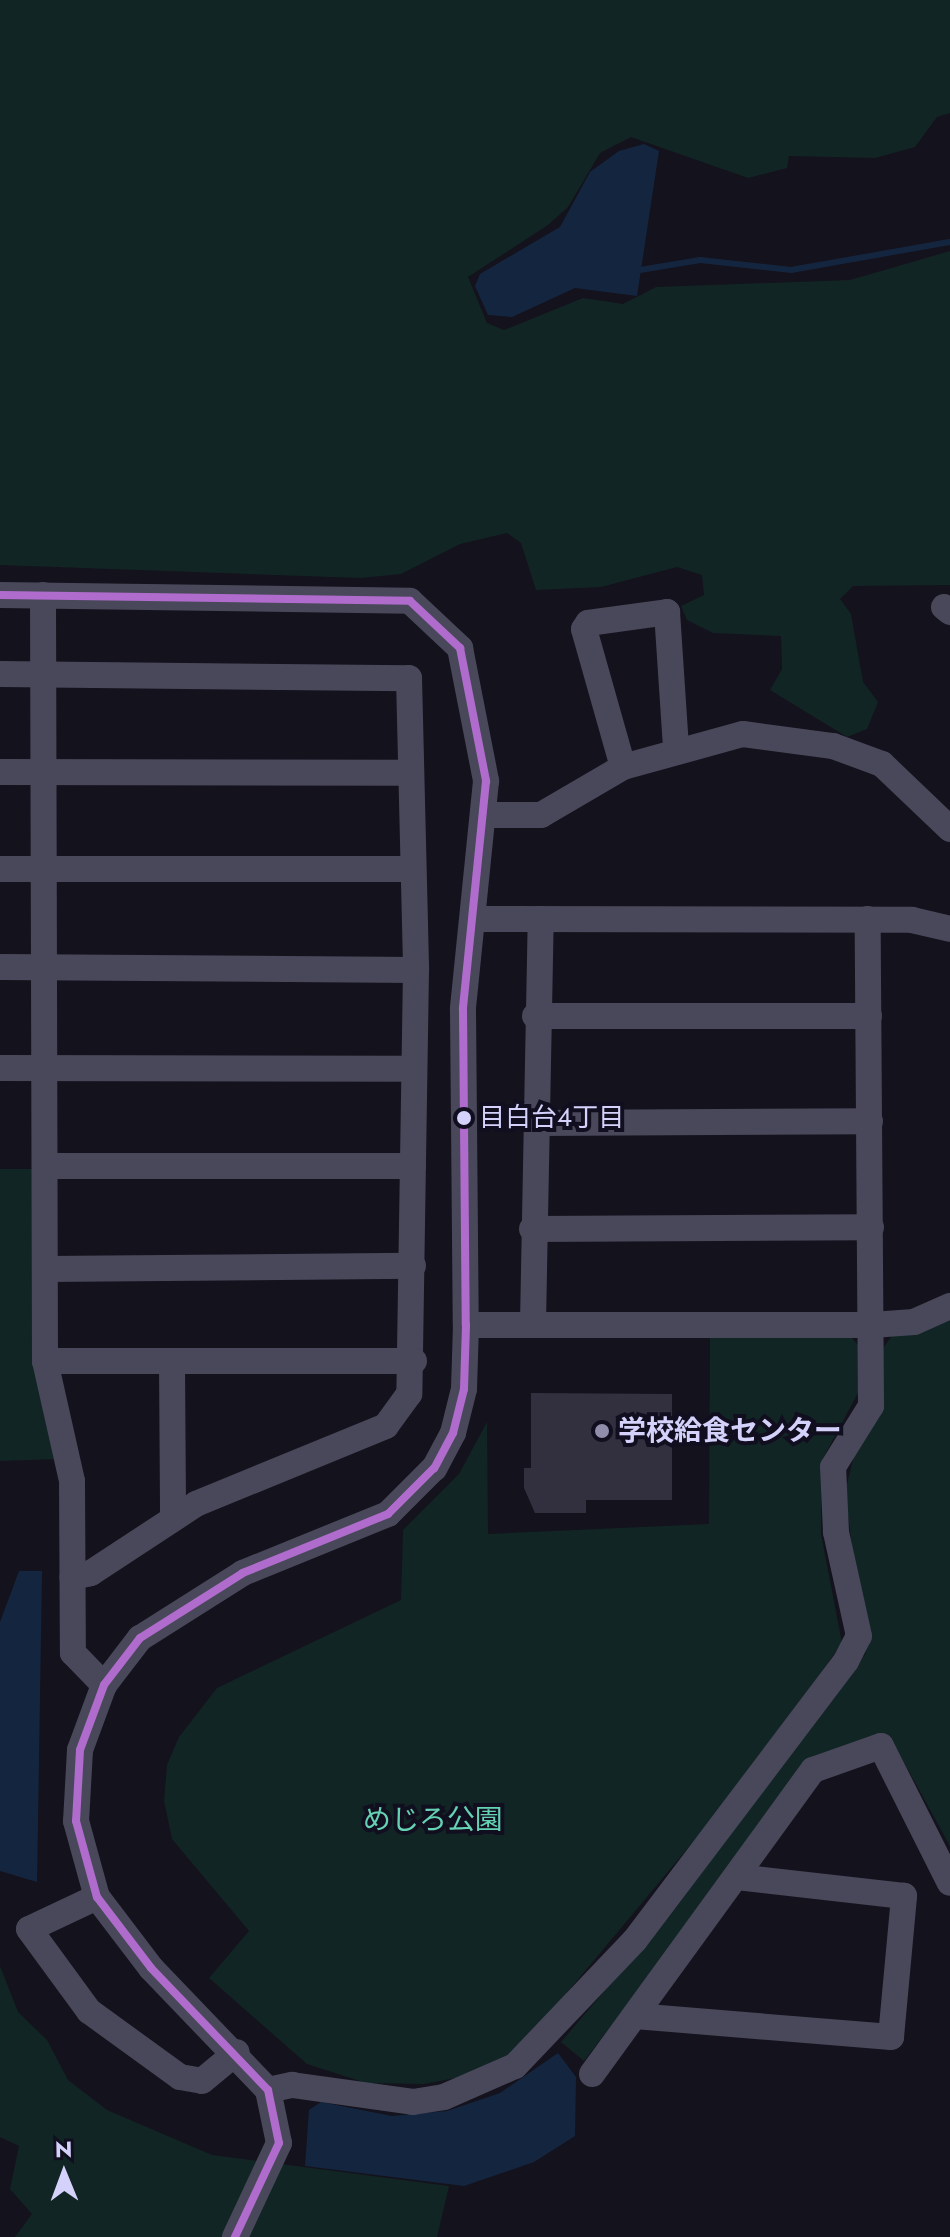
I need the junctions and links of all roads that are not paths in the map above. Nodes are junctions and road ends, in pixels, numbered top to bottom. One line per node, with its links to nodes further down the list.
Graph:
1 (0, 595): 2 (street)
2 (43, 595): 4 (street); 10 (street)
3 (0, 674): 4 (street)
4 (44, 674): 8 (street); 9 (street)
5 (676, 747): 6 (street); 6 (street); 11 (street)
6 (623, 767): 10 (street)
7 (0, 772): 8 (street)
8 (44, 772): 9 (street); 13 (street)
9 (411, 773): 14 (street)
10 (485, 815): 15 (street)
11 (950, 829)
12 (0, 869): 13 (street)
13 (44, 869): 14 (street); 20 (street)
14 (412, 869): 21 (street)
15 (473, 919): 16 (street); 37 (street)
16 (541, 919): 17 (street); 22 (street)
17 (868, 919): 18 (street); 23 (street)
18 (950, 929)
19 (0, 967): 20 (street)
20 (44, 967): 21 (street); 24 (street)
21 (416, 970): 26 (street)
22 (535, 1016): 23 (street); 28 (street)
23 (869, 1016): 27 (street)
24 (43, 1067): 25 (street); 26 (street); 29 (street)
25 (0, 1068)
26 (414, 1069): 30 (street)
27 (870, 1121): 28 (street); 31 (street)
28 (534, 1123): 32 (street)
29 (45, 1166): 30 (street); 34 (street)
30 (413, 1166): 33 (street)
31 (871, 1227): 32 (street); 38 (street)
32 (532, 1229): 36 (street)
33 (413, 1266): 34 (street); 40 (street)
34 (45, 1269): 39 (street)
35 (950, 1306): 38 (street)
36 (533, 1323): 37 (street); 38 (street)
37 (466, 1325): 44 (street)
38 (872, 1325): 51 (street)
39 (45, 1361): 41 (street); 43 (street)
40 (414, 1361): 41 (street); 42 (street)
41 (172, 1363): 42 (street)
42 (173, 1517): 43 (street)
43 (72, 1577): 44 (street)
44 (104, 1685): 47 (street)
45 (737, 1877): 46 (street); 48 (street); 48 (street)
46 (950, 1883)
47 (97, 1897): 49 (street); 49 (street)
48 (635, 2016): 50 (street)
49 (237, 2052): 51 (street)
50 (592, 2074)
51 (268, 2090): 52 (street)
52 (235, 2237)

